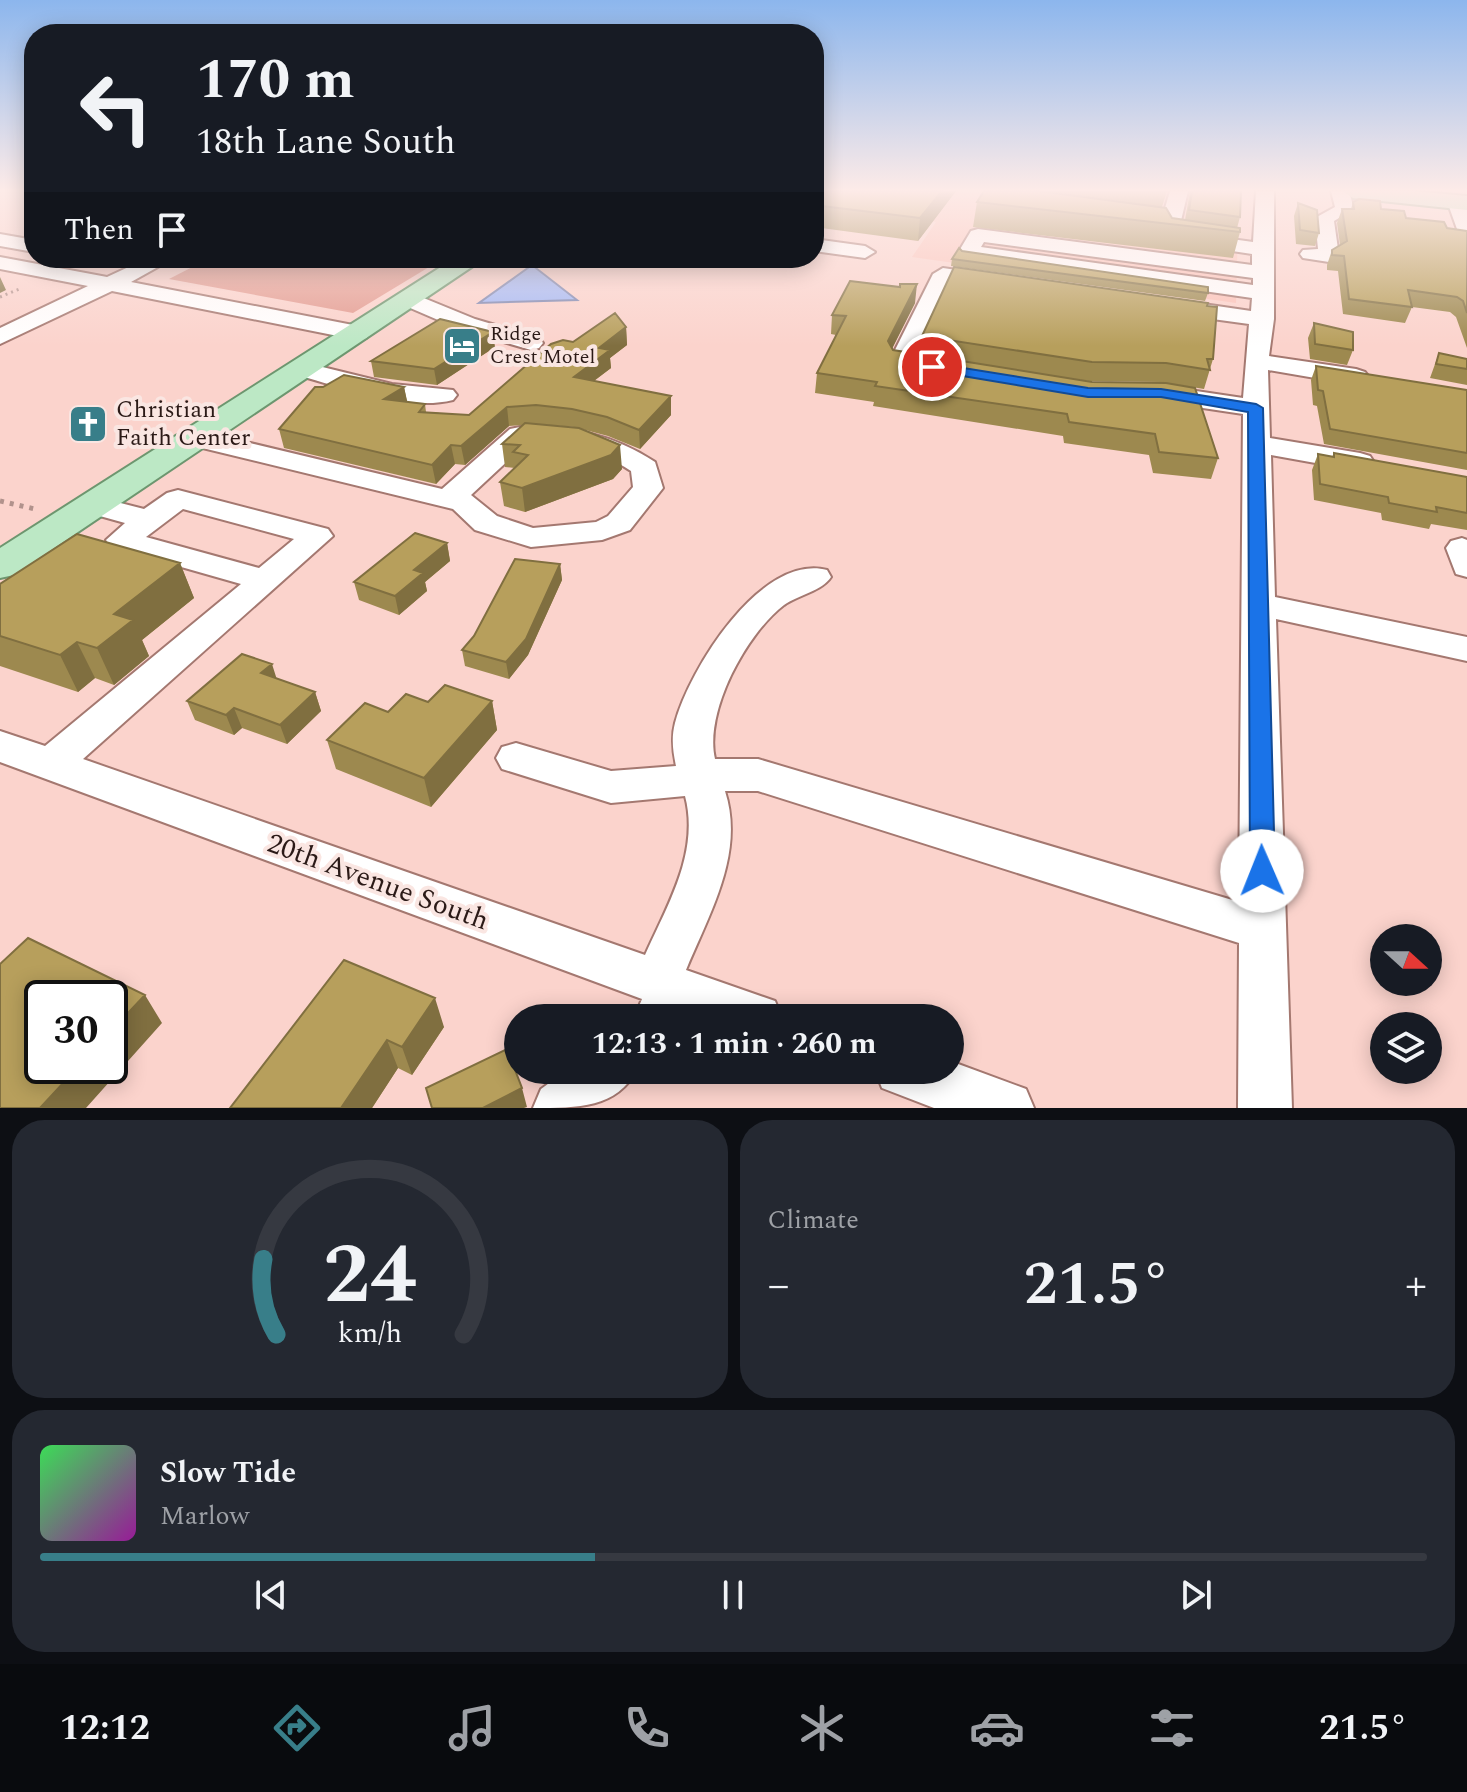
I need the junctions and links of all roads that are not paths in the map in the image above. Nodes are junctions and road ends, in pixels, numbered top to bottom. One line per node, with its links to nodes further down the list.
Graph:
1 (974, 243): 16 (street)
2 (1023, 243): 16 (street)
3 (1184, 243): 16 (street)
4 (1268, 243): 16 (street)
5 (1325, 243): 8 (street)
6 (824, 246): 7 (street)
7 (865, 252)
8 (1310, 254)
9 (0, 263): 10 (street)
10 (24, 268)
11 (26, 268): 14 (street)
12 (144, 268): 15 (street)
13 (457, 268): 18 (main road)
14 (79, 278): 15 (street); 20 (street)
15 (111, 284): 21 (street); 22 (street)
16 (1263, 284): 19 (street); 24 (street)
17 (1019, 285): 26 (street)
18 (409, 299): 21 (main road); 23 (street)
19 (1156, 304)
20 (0, 314)
21 (358, 333): 25 (main road)
22 (0, 337)
23 (531, 343)
24 (1256, 361): 27 (street); 30 (street)
25 (302, 369): 29 (street); 31 (main road)
26 (963, 372)
27 (1377, 381)
28 (1133, 393): 30 (street)
29 (444, 395)
30 (1256, 408): 32 (street)
31 (196, 438): 34 (street); 35 (main road)
32 (1256, 444): 33 (street); 40 (street)
33 (1392, 468)
34 (449, 499): 34 (street)
35 (93, 505): 36 (street); 37 (main road)
36 (149, 520): 39 (street); 39 (street)
37 (0, 566)
38 (815, 577): 45 (street)
39 (265, 580): 44 (street)
40 (1258, 604): 41 (street); 46 (street)
41 (1467, 649)
42 (0, 746): 44 (street, 20th Avenue South)
43 (516, 758): 45 (street)
44 (51, 764): 47 (street, 20th Avenue South)
45 (700, 777): 46 (street); 47 (street)
46 (1263, 930): 53 (street)
47 (665, 997): 48 (street, 20th Avenue South)
48 (696, 1004)
49 (592, 1084): 51 (street)
50 (940, 1084): 52 (street)
51 (560, 1108)
52 (1007, 1108)
53 (1265, 1108)

